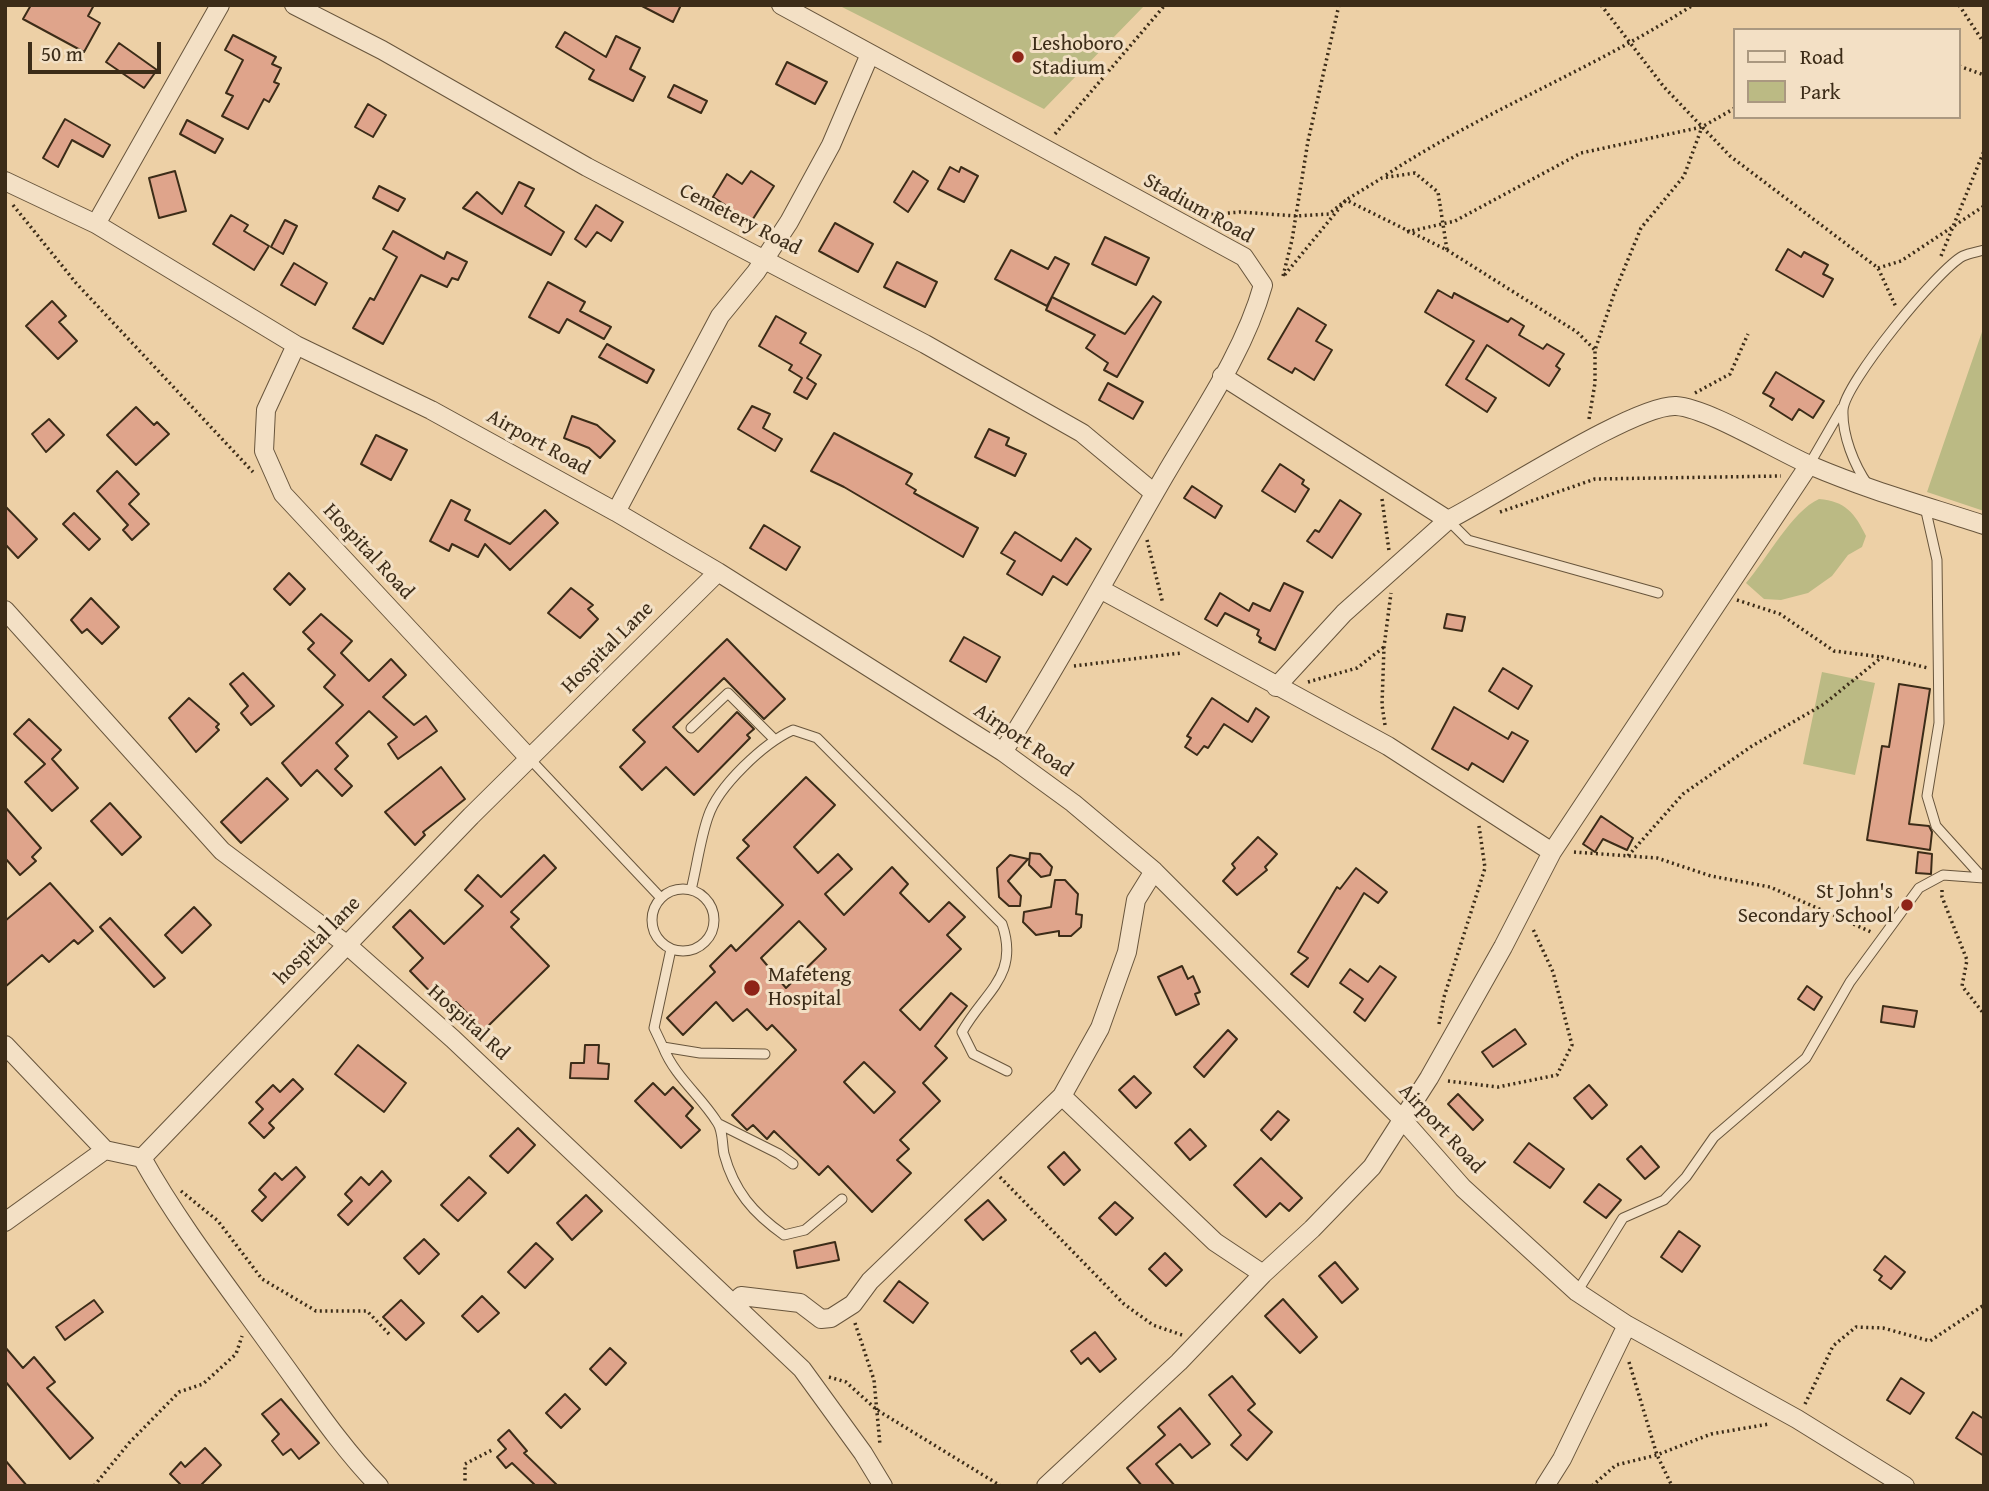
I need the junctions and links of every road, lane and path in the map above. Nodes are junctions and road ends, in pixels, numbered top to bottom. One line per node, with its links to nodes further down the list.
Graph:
1 (220, 5): 25 (street)
2 (294, 5): 31 (street, Cemetery Road)
3 (781, 5): 11 (street, Stadium Road)
4 (1165, 5): 16 (path)
5 (1339, 5): 24 (path)
6 (1601, 5): 9 (path)
7 (1693, 5): 9 (path)
8 (1959, 5): 10 (path)
9 (1629, 43): 15 (path); 18 (path)
10 (1984, 43)
11 (870, 54): 16 (street, Stadium Road); 31 (street)
12 (1961, 67): 13 (path)
13 (1984, 75)
14 (1734, 109): 15 (path)
15 (1702, 127): 26 (path); 32 (path); 39 (path)
16 (1041, 150): 34 (street, Stadium Road)
17 (1984, 151): 27 (path)
18 (1382, 178): 21 (path); 26 (path)
19 (5, 181): 25 (street, Airport Road)
20 (5, 195): 45 (path)
21 (1346, 200): 24 (path); 28 (path); 33 (path)
22 (1984, 206): 27 (path)
23 (1205, 215): 24 (path)
24 (1296, 216): 33 (path)
25 (96, 224): 38 (street, Airport Road)
26 (1444, 224): 28 (path); 29 (path)
27 (1955, 225): 32 (path); 35 (path)
28 (1407, 232): 29 (path)
29 (1447, 250): 39 (path)
30 (1984, 250): 35 (lane)
31 (765, 258): 48 (street, Cemetery Road); 50 (street)
32 (1878, 268): 36 (path)
33 (1283, 277): 34 (path)
34 (1263, 285): 40 (street)
35 (1925, 289): 36 (lane)
36 (1901, 319): 42 (lane)
37 (1748, 334): 41 (path)
38 (296, 345): 50 (street, Airport Road); 72 (street, Hospital Road)
39 (1595, 350): 43 (path)
40 (1222, 376): 46 (street); 48 (street)
41 (1676, 406): 43 (street); 44 (street)
42 (1842, 408): 44 (lane); 47 (lane)
43 (1574, 450): 52 (street)
44 (1805, 471): 47 (street); 51 (path); 59 (street)
45 (256, 474)
46 (1382, 476): 52 (street); 56 (path)
47 (1873, 491): 49 (street)
48 (1154, 493): 53 (street)
49 (1924, 506): 54 (street); 66 (lane)
50 (616, 512): 55 (street, Airport Road)
51 (1493, 515)
52 (1448, 520): 56 (street); 58 (lane)
53 (1137, 524): 57 (street); 61 (path)
54 (1984, 525)
55 (718, 572): 71 (street, Airport Road); 72 (street, Hospital Lane)
56 (1391, 573): 62 (path); 67 (street)
57 (1100, 589): 61 (street); 65 (street)
58 (1658, 593)
59 (1720, 596): 64 (path); 74 (street)
60 (5, 610): 83 (street, Hospital Rd)
61 (1178, 629): 63 (street)
62 (1384, 647): 67 (path); 70 (path)
63 (1211, 651): 65 (path); 67 (street)
64 (1882, 657): 66 (path); 75 (path)
65 (1055, 670): 71 (street)
66 (1937, 670): 78 (lane)
67 (1279, 688): 70 (street)
68 (691, 728): 69 (lane)
69 (774, 739): 79 (lane); 90 (lane)
70 (1388, 746): 73 (street)
71 (1003, 752): 76 (street, Airport Road)
72 (529, 758): 80 (lane); 83 (street, hospital lane)
73 (1476, 803): 74 (street); 86 (path)
74 (1552, 852): 75 (path); 81 (street)
75 (1628, 856): 82 (path)
76 (1154, 871): 92 (street); 93 (street, Airport Road)
77 (1943, 875): 78 (lane); 82 (lane); 85 (path)
78 (1983, 878)
79 (691, 890): 80 (lane); 84 (lane)
80 (661, 898): 84 (lane)
81 (1524, 909): 91 (street); 91 (path)
82 (1882, 937): 103 (lane)
83 (346, 944): 96 (street, hospital lane); 104 (street, Hospital Rd)
84 (671, 949): 88 (lane)
85 (1984, 1014)
86 (1439, 1024)
87 (5, 1045): 95 (street)
88 (663, 1047): 89 (lane); 94 (lane)
89 (765, 1054)
90 (1007, 1071)
91 (1429, 1078): 93 (street)
92 (1062, 1096): 98 (street); 102 (street)
93 (1404, 1121): 102 (street); 103 (street, Airport Road)
94 (719, 1124): 97 (lane); 100 (lane)
95 (105, 1150): 96 (street); 101 (street)
96 (142, 1158): 99 (street)
97 (793, 1164)
98 (987, 1167): 105 (street); 110 (path)
99 (162, 1193): 107 (street); 109 (path)
100 (842, 1199)
101 (5, 1222)
102 (1263, 1274): 110 (street)
103 (1577, 1292): 108 (street, Airport Road)
104 (733, 1304): 105 (street); 112 (street, Hospital Rd)
105 (853, 1304): 113 (path)
106 (1984, 1305): 114 (path)
107 (247, 1313): 119 (path); 120 (street)
108 (1627, 1325): 111 (street); 114 (street, Airport Road)
109 (389, 1334)
110 (1197, 1343): 124 (street)
111 (1616, 1347): 117 (path); 125 (street)
112 (802, 1368): 113 (path); 122 (street, Hospital Rd)
113 (877, 1410): 115 (path); 123 (path)
114 (1797, 1419): 117 (path); 118 (street, Airport Road)
115 (880, 1447)
116 (492, 1450): 121 (path)
117 (1657, 1455): 126 (path); 127 (path)
118 (1881, 1480): 128 (street, Airport Road)
119 (94, 1486)
120 (379, 1486)
121 (465, 1486)
122 (883, 1486)
123 (1001, 1486)
124 (1046, 1486)
125 (1545, 1486)
126 (1592, 1486)
127 (1672, 1486)
128 (1905, 1486)

